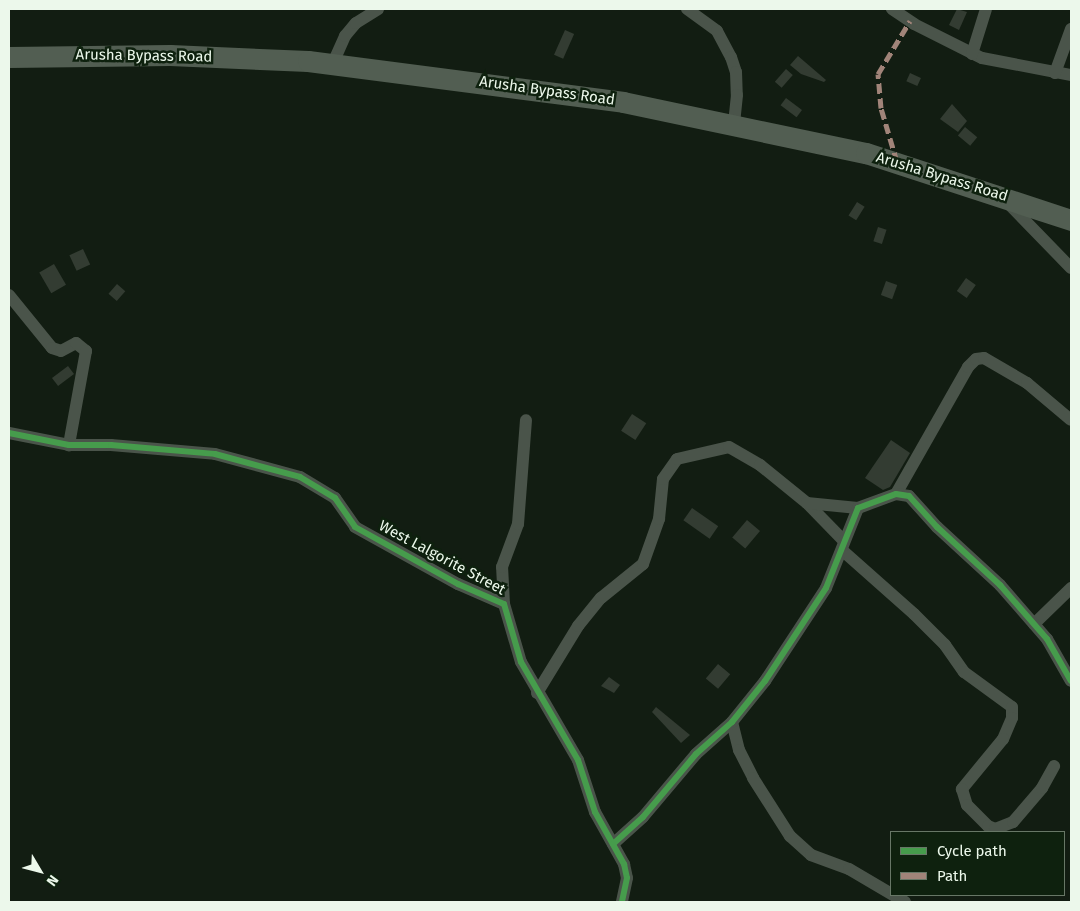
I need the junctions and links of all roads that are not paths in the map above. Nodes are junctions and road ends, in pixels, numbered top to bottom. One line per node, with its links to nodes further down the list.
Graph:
1 (378, 9): 8 (street)
2 (687, 9): 11 (street)
3 (892, 9): 6 (street)
4 (986, 9): 6 (street)
5 (1071, 29): 9 (street)
6 (972, 54): 9 (street)
7 (9, 57): 8 (main road, Arusha Bypass Road)
8 (333, 63): 11 (main road, Arusha Bypass Road)
9 (1055, 73): 10 (street)
10 (1071, 75)
11 (734, 124): 12 (main road, Arusha Bypass Road)
12 (999, 194): 13 (main road, Arusha Bypass Road); 14 (street)
13 (1071, 220)
14 (1071, 268)
15 (9, 295): 19 (street)
16 (526, 420): 25 (street)
17 (1071, 420): 20 (street)
18 (9, 433): 19 (street, West Lalgorite Street)
19 (69, 445): 25 (street, West Lalgorite Street)
20 (896, 494): 22 (street); 26 (street)
21 (807, 503): 22 (street); 23 (street); 28 (street)
22 (858, 508): 23 (street)
23 (843, 546): 29 (street); 30 (street)
24 (1071, 588): 26 (street)
25 (504, 604): 28 (street, West Lalgorite Street)
26 (1034, 624): 27 (street)
27 (1071, 681)
28 (537, 693): 31 (street, West Lalgorite Street)
29 (732, 722): 31 (street); 32 (street)
30 (1054, 766)
31 (613, 844): 33 (street, West Lalgorite Street)
32 (889, 899): 34 (street)
33 (622, 902)
34 (905, 902)

